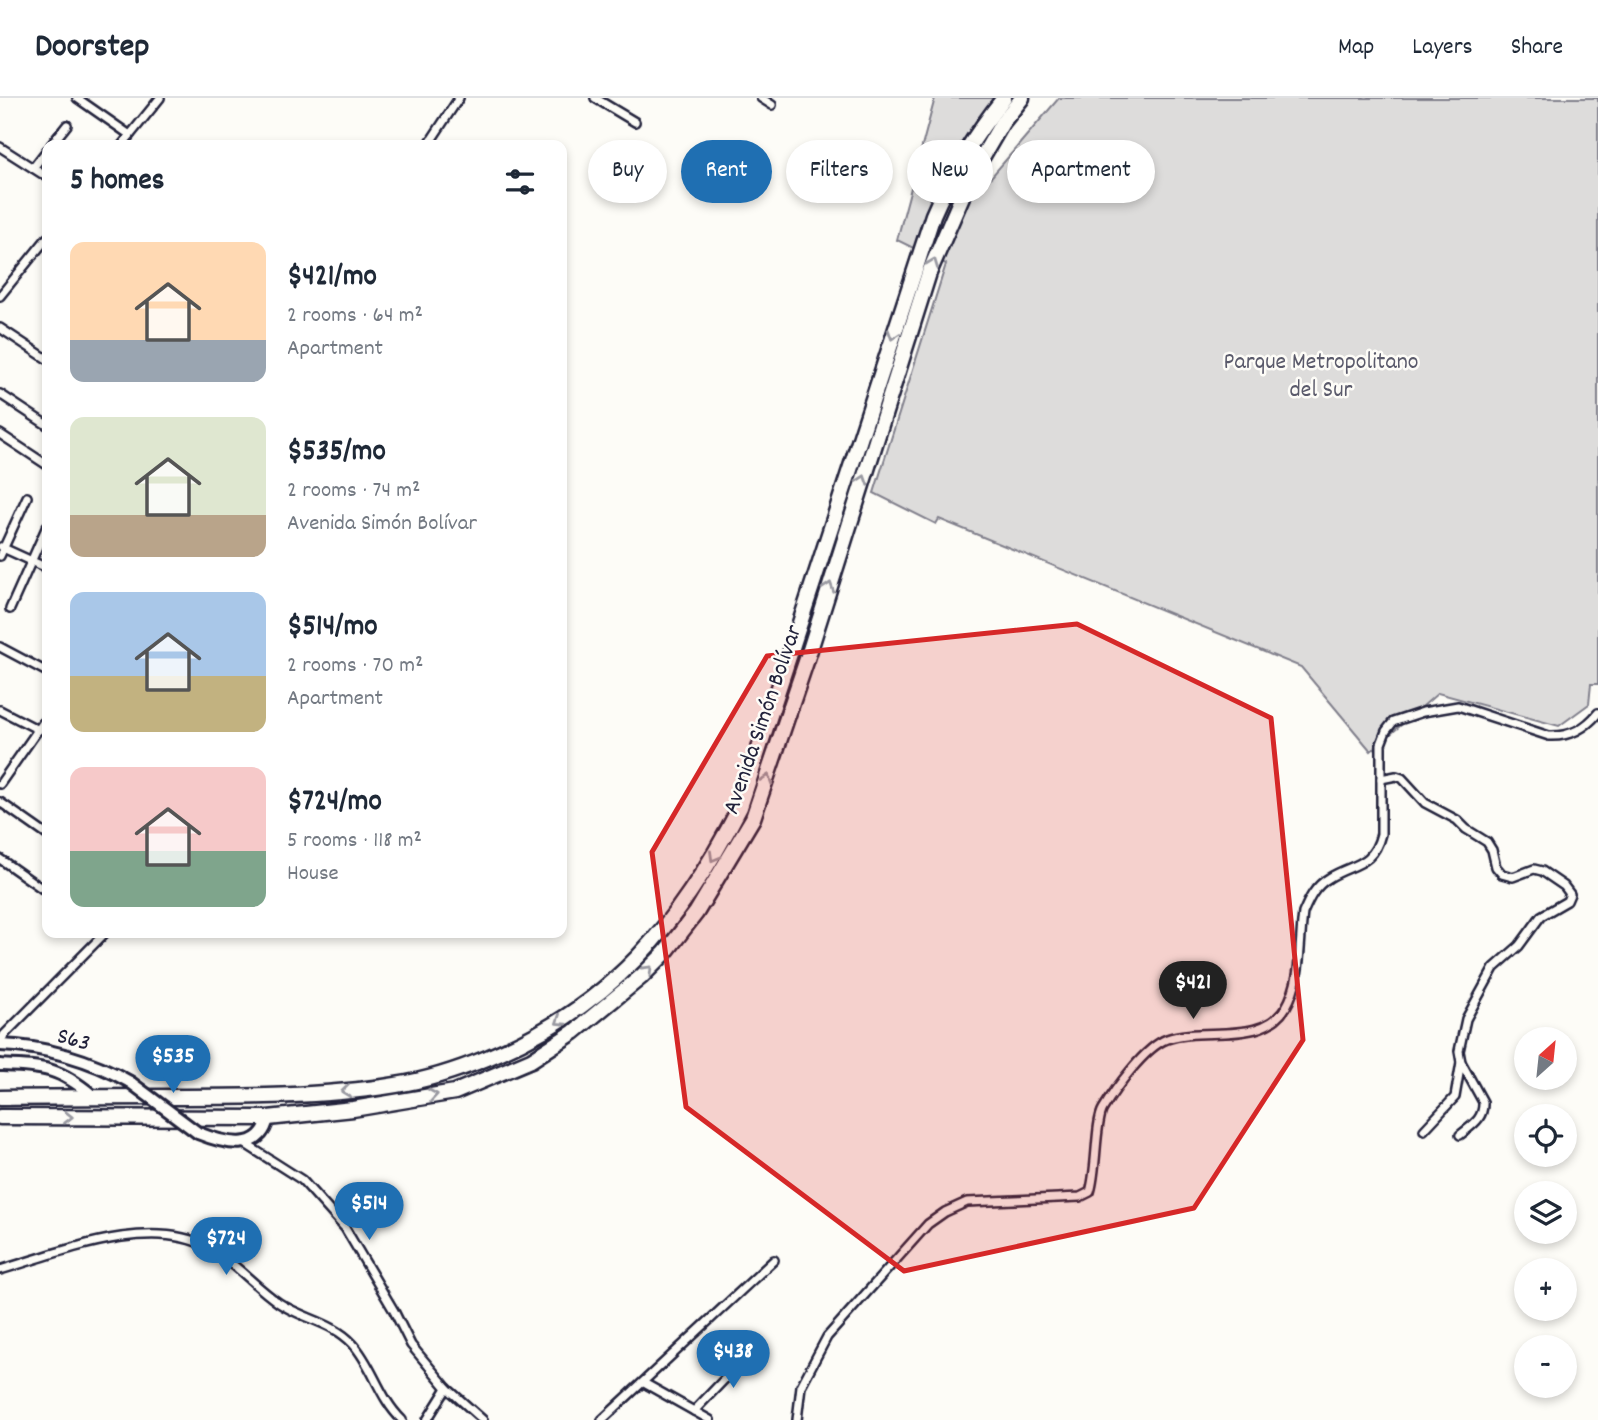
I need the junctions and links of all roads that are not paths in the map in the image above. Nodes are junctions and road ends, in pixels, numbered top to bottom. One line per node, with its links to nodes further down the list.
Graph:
1 (77, 98): 11 (street)
2 (160, 98): 11 (street)
3 (459, 98): 14 (street)
4 (595, 98): 9 (street)
5 (761, 98): 8 (street)
6 (1004, 98): 29 (highway, Avenida Simón Bolívar, one-way to 29)
7 (1022, 98): 29 (highway, Avenida Simón Bolívar, one-way to 7)
8 (772, 105)
9 (635, 122)
10 (67, 125): 12 (street)
11 (130, 135): 13 (street)
12 (55, 140)
13 (126, 140)
14 (431, 140)
15 (0, 147): 17 (street)
16 (42, 156): 17 (street)
17 (33, 168): 18 (street)
18 (42, 174)
19 (42, 244): 20 (street)
20 (0, 296)
21 (0, 328): 22 (street)
22 (42, 356)
23 (0, 394): 24 (street)
24 (42, 422)
25 (0, 434): 26 (street)
26 (42, 462)
27 (27, 497): 30 (street)
28 (42, 537): 31 (street)
29 (836, 542): 52 (highway, Avenida Simón Bolívar, one-way to 52); 55 (highway, Avenida Simón Bolívar, one-way to 29)
30 (1, 551): 31 (street)
31 (31, 562): 32 (street); 33 (street)
32 (42, 567)
33 (10, 608)
34 (0, 647): 35 (street)
35 (42, 669)
36 (0, 710): 40 (street)
37 (1598, 713): 38 (street)
38 (1595, 720): 42 (street)
39 (42, 725): 40 (street)
40 (39, 730): 41 (street)
41 (3, 774): 43 (street)
42 (1381, 779): 50 (street); 70 (street)
43 (0, 783)
44 (0, 802): 45 (street)
45 (42, 831)
46 (0, 859): 47 (street)
47 (42, 888)
48 (100, 938): 49 (street)
49 (0, 1045): 58 (main road, S63, bridge)
50 (1461, 1062): 56 (street); 57 (street)
51 (0, 1065): 52 (main road, S63)
52 (93, 1097): 53 (highway, Avenida Simón Bolívar)
53 (0, 1098)
54 (0, 1117): 55 (highway, Avenida Simón Bolívar, one-way to 55)
55 (268, 1118): 58 (main road)
56 (1424, 1130)
57 (1460, 1135)
58 (244, 1143): 63 (street)
59 (774, 1260): 62 (street)
60 (0, 1270): 65 (street)
61 (756, 1351): 64 (street)
62 (644, 1383): 64 (street); 68 (street)
63 (447, 1388): 66 (street); 67 (street)
64 (694, 1411): 69 (street)
65 (402, 1420)
66 (427, 1420)
67 (483, 1420)
68 (602, 1420)
69 (710, 1420)
70 (797, 1420)

